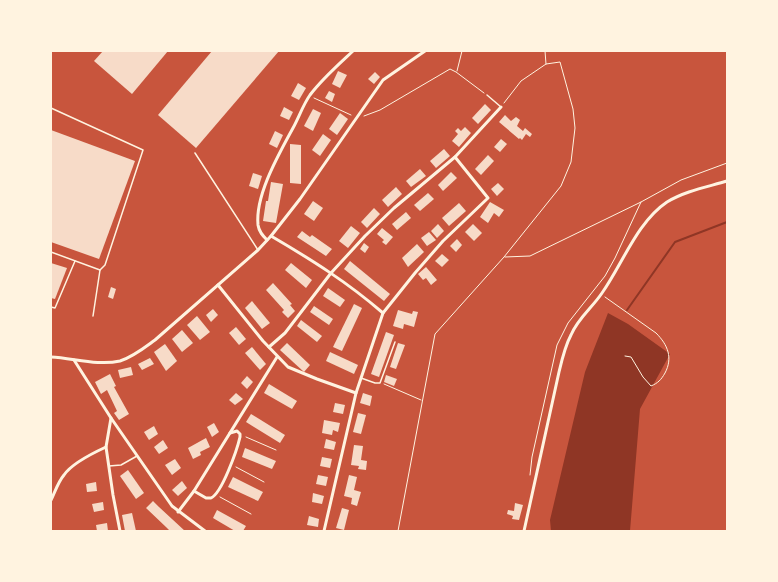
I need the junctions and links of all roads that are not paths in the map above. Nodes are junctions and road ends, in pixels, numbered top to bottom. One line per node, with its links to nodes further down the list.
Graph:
1 (353, 51): 10 (street)
2 (425, 51): 9 (street)
3 (487, 95): 4 (lane)
4 (501, 107): 7 (street)
5 (51, 108): 14 (lane)
6 (195, 153): 11 (lane)
7 (455, 157): 15 (street); 18 (street)
8 (727, 181): 38 (street)
9 (271, 236): 10 (street); 15 (street)
10 (267, 240): 11 (street)
11 (258, 250): 16 (street)
12 (51, 252): 13 (lane)
13 (75, 261): 14 (lane); 17 (lane)
14 (100, 270): 19 (lane)
15 (332, 273): 18 (street); 21 (street)
16 (218, 285): 21 (street); 24 (street)
17 (51, 307)
18 (383, 313): 25 (street)
19 (93, 316)
20 (395, 342): 25 (lane)
21 (269, 347): 23 (street)
22 (51, 357): 24 (street)
23 (277, 357): 26 (street); 28 (street)
24 (74, 360): 27 (street)
25 (361, 378): 26 (street)
26 (356, 393): 37 (street)
27 (112, 418): 29 (street); 30 (street)
28 (230, 433): 32 (street); 32 (street)
29 (106, 447): 31 (street); 33 (street)
30 (137, 456): 31 (lane); 34 (street)
31 (109, 466): 35 (street)
32 (194, 491): 34 (street)
33 (51, 500)
34 (178, 512): 36 (street)
35 (120, 531)
36 (205, 531)
37 (324, 531)
38 (524, 531)

